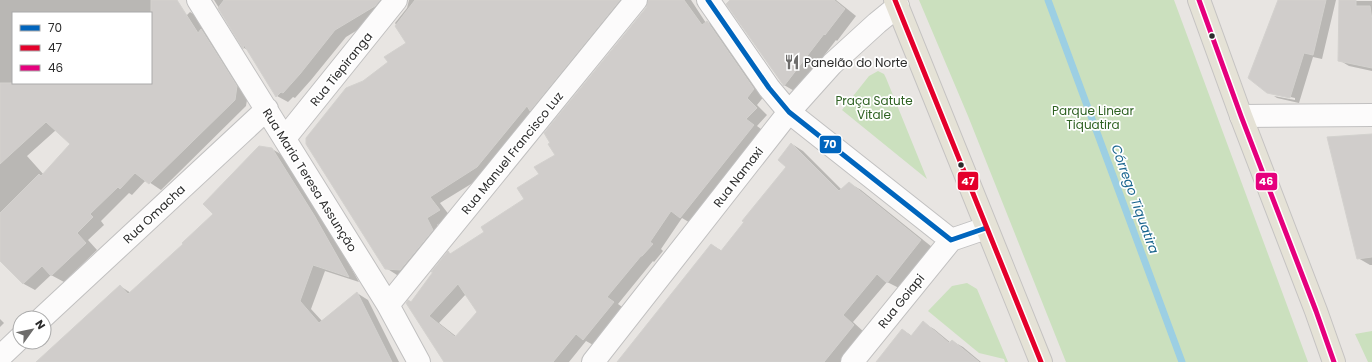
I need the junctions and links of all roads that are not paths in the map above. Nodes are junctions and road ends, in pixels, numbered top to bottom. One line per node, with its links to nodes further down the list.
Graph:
1 (198, 0): 7 (street, Rua Maria Teresa Assunção)
2 (396, 0): 11 (street, Rua Tiepiranga)
3 (636, 0): 14 (street, Rua Manuel Francisco Luz)
4 (708, 0): 8 (street)
5 (1201, 2): 9 (main road)
6 (897, 3): 8 (street, Rua Namaxi); 12 (main road)
7 (267, 109): 11 (street, Rua Maria Teresa Assunção); 15 (street, Rua Omacha)
8 (789, 112): 13 (street); 19 (street, Rua Namaxi)
9 (1241, 116): 10 (street); 22 (main road)
10 (1372, 116)
11 (285, 138): 14 (street, Rua Maria Teresa Assunção)
12 (986, 228): 13 (street); 21 (main road)
13 (951, 240): 20 (street, Rua Goiapi)
14 (388, 305): 18 (street, Rua Maria Teresa Assunção)
15 (51, 310)
16 (12, 346): 17 (street)
17 (0, 357)
18 (418, 362)
19 (593, 362)
20 (852, 362)
21 (1041, 362)
22 (1334, 362)

